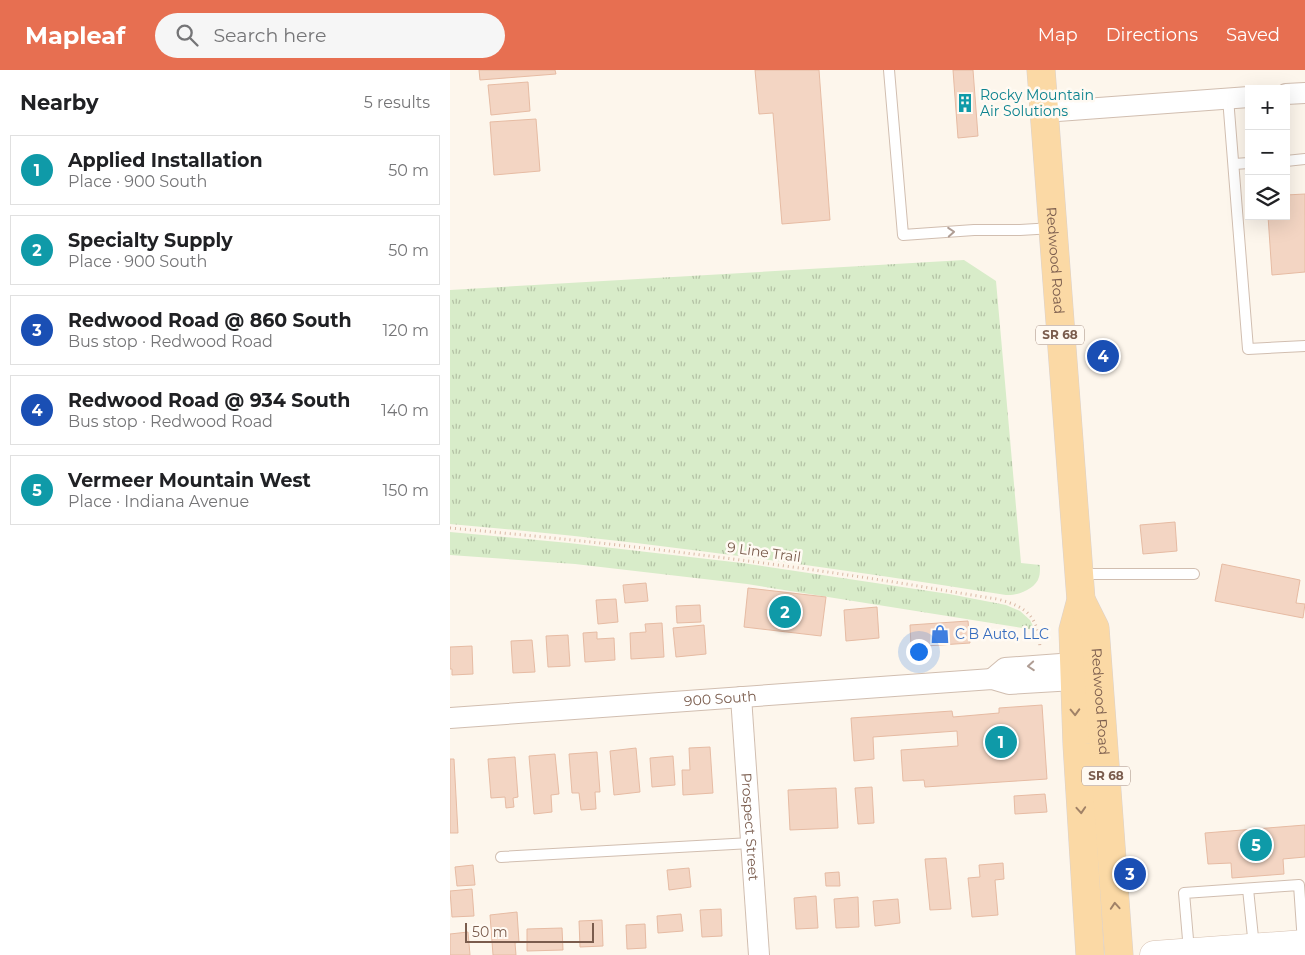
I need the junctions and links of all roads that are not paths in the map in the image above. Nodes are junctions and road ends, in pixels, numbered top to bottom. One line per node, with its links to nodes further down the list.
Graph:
1 (889, 70): 12 (lane, one-way to 12)
2 (1041, 70): 7 (main road, Redwood Road / SR 68)
3 (1305, 93): 4 (street)
4 (1290, 94)
5 (1245, 97): 6 (street)
6 (1228, 98): 7 (street); 11 (lane)
7 (1044, 112): 12 (main road, Redwood Road / SR 68)
8 (1305, 159): 9 (lane)
9 (1290, 161)
10 (1245, 163): 11 (lane)
11 (1234, 164): 13 (lane)
12 (1052, 228): 15 (main road, Redwood Road / SR 68)
13 (1305, 346)
14 (1194, 574): 15 (lane)
15 (1079, 587): 16 (main road, Redwood Road / SR 68); 27 (main road, Redwood Road / SR 68, one-way to 15)
16 (1074, 672): 17 (street, 900 South); 26 (main road, Redwood Road / SR 68, one-way to 26)
17 (741, 697): 18 (street, 900 South); 19 (street, Prospect Street)
18 (450, 718)
19 (751, 843): 20 (lane); 25 (street, Prospect Street)
20 (501, 857)
21 (1248, 889): 22 (lane); 23 (lane); 24 (lane)
22 (1304, 944): 23 (street)
23 (1268, 950): 24 (street)
24 (1201, 953): 28 (street)
25 (759, 955)
26 (1090, 955)
27 (1119, 955)
28 (1154, 955)

